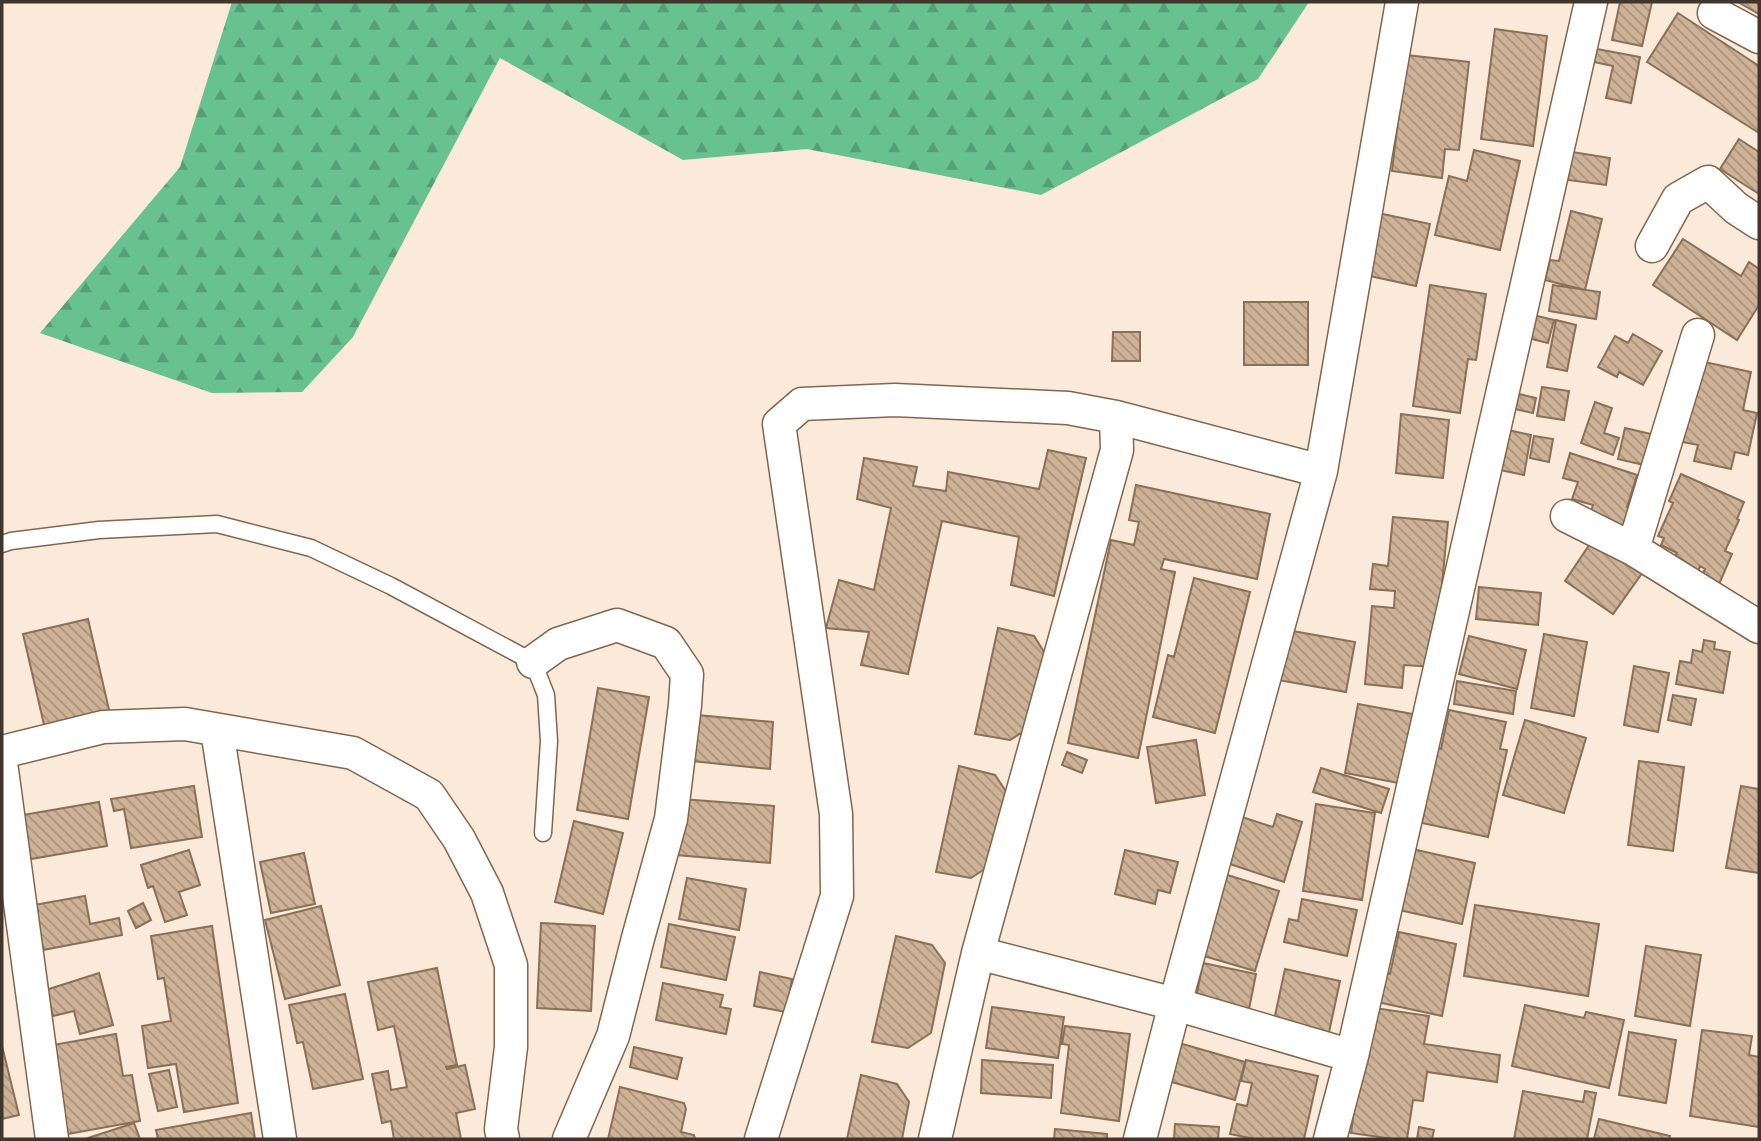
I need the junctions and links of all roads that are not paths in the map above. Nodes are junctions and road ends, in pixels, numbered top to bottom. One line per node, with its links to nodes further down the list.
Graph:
1 (1402, 2): 9 (street)
2 (1591, 2): 21 (street)
3 (1714, 13): 4 (street)
4 (1759, 37)
5 (1759, 223): 6 (street)
6 (1652, 246)
7 (1698, 335): 12 (street)
8 (1116, 416): 9 (street); 19 (street); 26 (street)
9 (1321, 471): 20 (street)
10 (1567, 516): 12 (street)
11 (2, 544): 14 (lane)
12 (1633, 549): 13 (street)
13 (1759, 627)
14 (533, 662): 18 (lane); 25 (street)
15 (217, 730): 16 (street); 23 (street); 24 (street)
16 (2, 752)
17 (2, 770): 22 (street)
18 (544, 833)
19 (978, 953): 20 (street); 27 (street)
20 (1175, 1004): 21 (street); 28 (street)
21 (1352, 1056): 29 (street)
22 (52, 1139)
23 (280, 1139)
24 (503, 1139)
25 (569, 1139)
26 (761, 1139)
27 (935, 1139)
28 (1140, 1139)
29 (1330, 1139)

